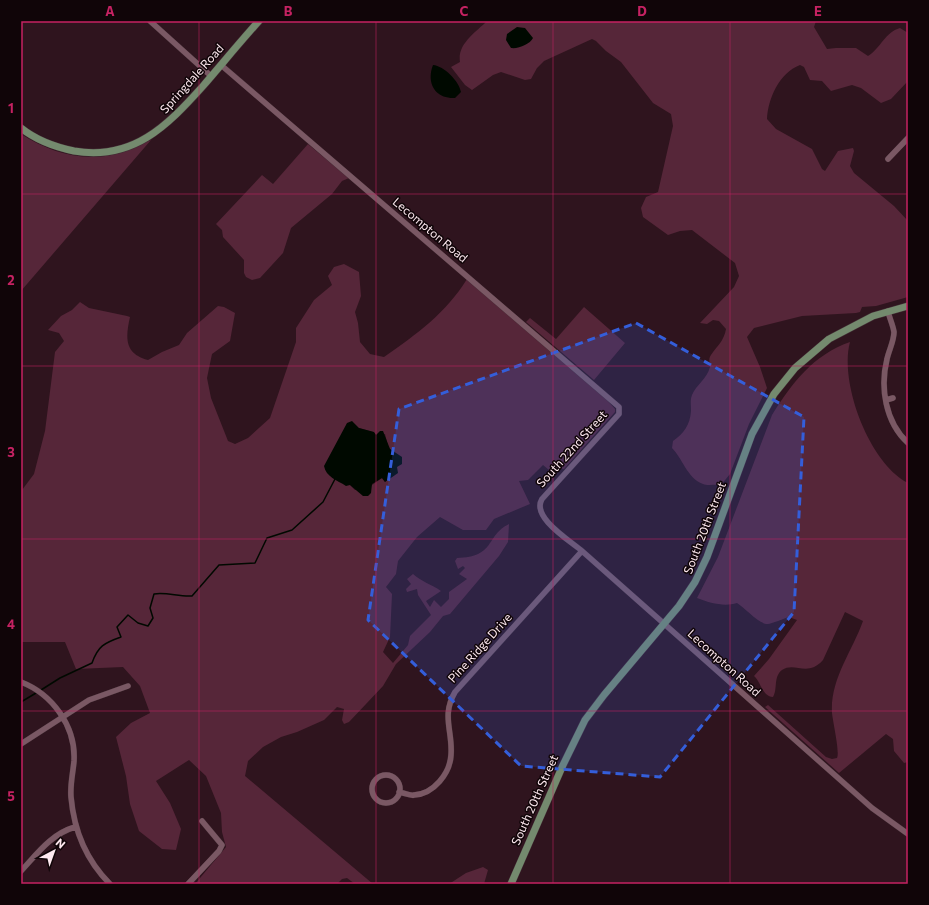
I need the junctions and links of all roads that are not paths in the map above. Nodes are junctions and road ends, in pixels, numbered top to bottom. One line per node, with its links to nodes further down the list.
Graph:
1 (150, 21): 4 (street)
2 (259, 21): 3 (main road, Springdale Road)
3 (221, 65): 4 (main road, Springdale Road); 12 (street, Lecompton Road)
4 (211, 76): 5 (main road, Springdale Road)
5 (21, 128)
6 (908, 138): 7 (street)
7 (888, 159)
8 (908, 306): 9 (main road, South 20th Street)
9 (888, 311): 11 (street); 16 (main road, South 20th Street)
10 (893, 398): 11 (street)
11 (886, 400): 13 (street)
12 (619, 414): 14 (street, South 22nd Street)
13 (908, 443)
14 (542, 499): 15 (street, Lecompton Road)
15 (582, 550): 16 (street, Lecompton Road); 21 (street, Pine Ridge Drive)
16 (664, 624): 24 (street, Lecompton Road); 28 (main road, South 20th Street)
17 (21, 682): 19 (street)
18 (128, 686): 19 (street)
19 (63, 716): 20 (street); 23 (street)
20 (21, 744)
21 (400, 792): 21 (street)
22 (202, 821): 27 (street)
23 (75, 827): 25 (street); 26 (street)
24 (908, 834)
25 (21, 871)
26 (110, 884)
27 (188, 884)
28 (511, 884)

